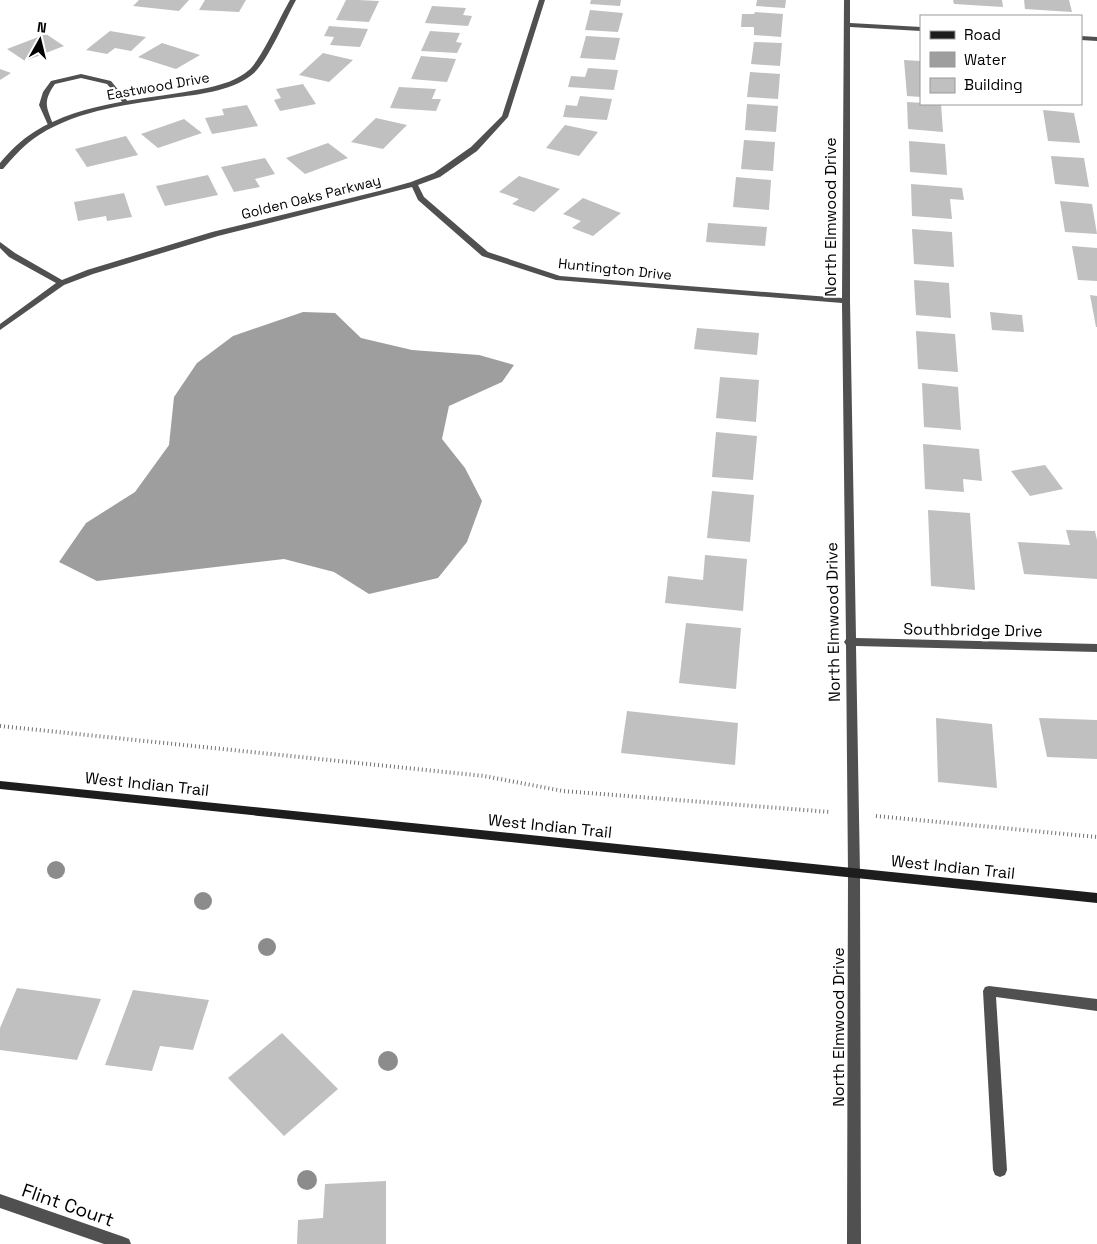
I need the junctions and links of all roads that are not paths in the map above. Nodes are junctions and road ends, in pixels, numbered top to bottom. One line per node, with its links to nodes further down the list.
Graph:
1 (293, 0): 8 (street, Eastwood Drive)
2 (542, 0): 11 (street, Golden Oaks Parkway)
3 (847, 0): 4 (street, North Elmwood Drive)
4 (848, 25): 5 (street); 14 (street, North Elmwood Drive)
5 (920, 29)
6 (1082, 38): 7 (street)
7 (1097, 38)
8 (126, 103): 9 (street, Eastwood Drive); 9 (street)
9 (50, 124): 10 (street, Eastwood Drive)
10 (0, 167)
11 (414, 184): 13 (street, Golden Oaks Parkway); 14 (street, Huntington Drive)
12 (0, 244): 13 (street)
13 (61, 284): 15 (street, Golden Oaks Parkway)
14 (846, 302): 16 (street, North Elmwood Drive)
15 (0, 328)
16 (849, 642): 17 (street, Southbridge Drive); 19 (street, North Elmwood Drive)
17 (1097, 648)
18 (0, 785): 19 (main road, West Indian Trail)
19 (854, 873): 20 (main road, West Indian Trail); 25 (street, North Elmwood Drive)
20 (1097, 898)
21 (1097, 1004): 22 (street)
22 (1000, 1170)
23 (0, 1200): 24 (street, Flint Court)
24 (124, 1244)
25 (854, 1244)

